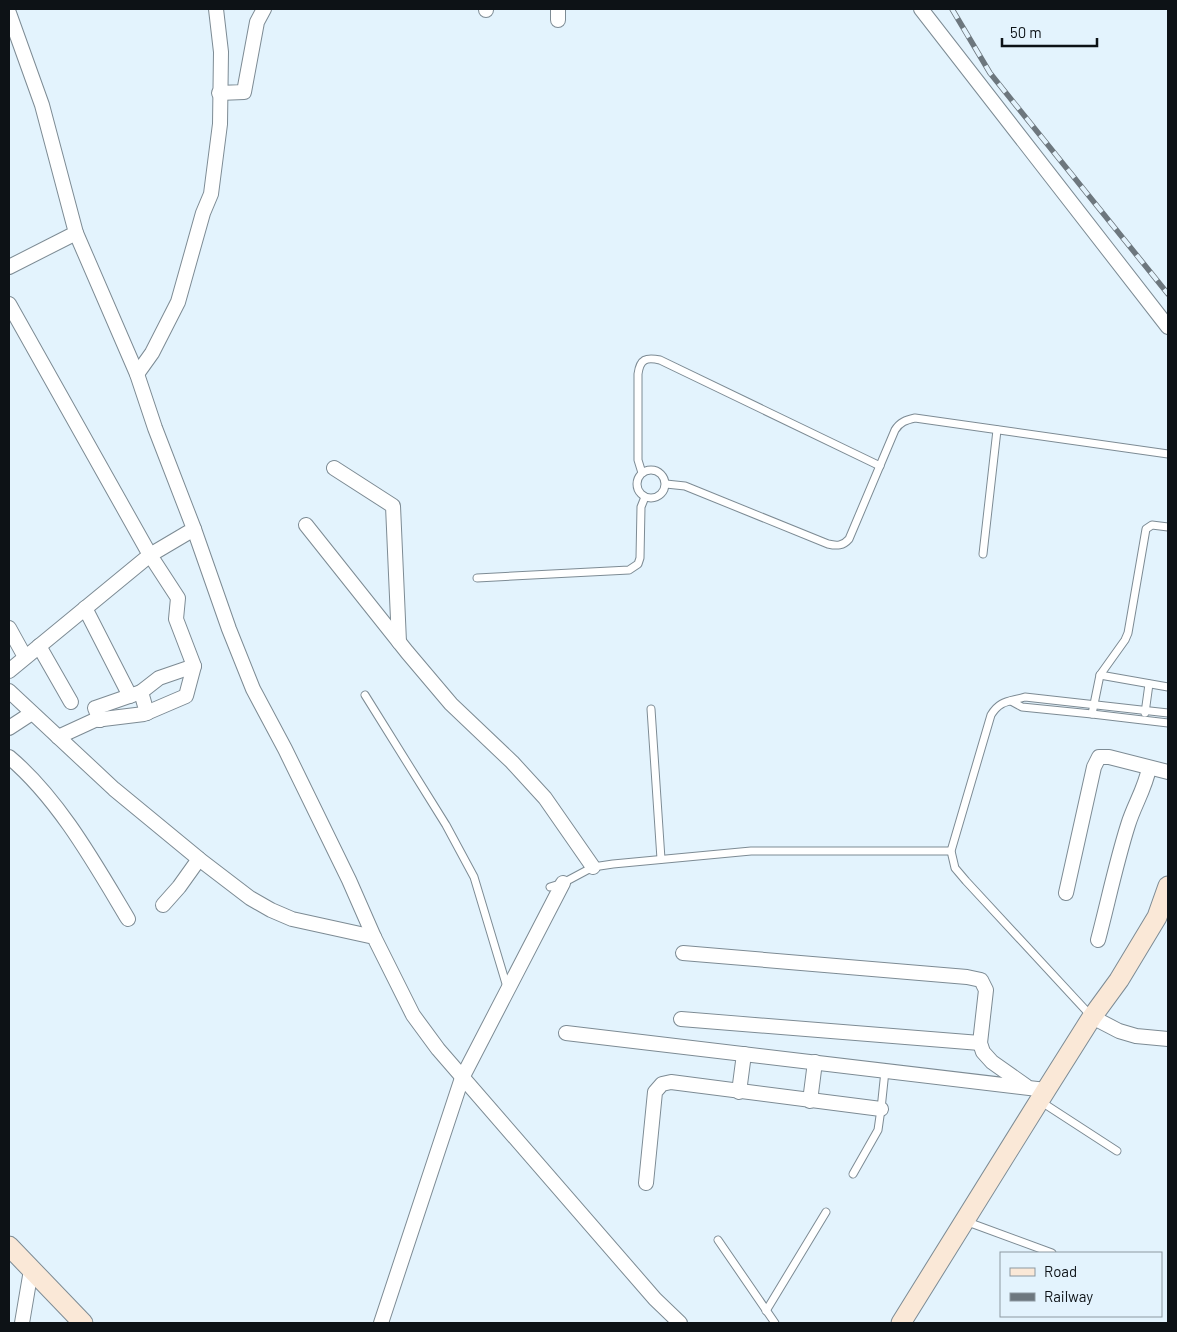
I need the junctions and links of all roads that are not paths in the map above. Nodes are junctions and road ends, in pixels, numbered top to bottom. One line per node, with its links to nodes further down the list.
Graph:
1 (216, 9): 5 (street)
2 (264, 9): 5 (street)
3 (922, 9): 9 (street)
4 (9, 13): 6 (street)
5 (219, 93): 10 (street)
6 (76, 233): 7 (street); 10 (street)
7 (9, 267)
8 (9, 304): 22 (street)
9 (1168, 327)
10 (137, 374): 20 (street)
11 (997, 430): 12 (lane); 13 (lane); 21 (lane)
12 (1168, 454)
13 (880, 466): 15 (lane); 16 (lane)
14 (334, 468): 26 (street)
15 (642, 473): 16 (lane); 17 (lane)
16 (666, 484): 17 (lane)
17 (645, 497): 23 (lane)
18 (306, 525): 26 (street)
19 (1168, 527): 31 (lane)
20 (194, 529): 22 (street); 64 (street)
21 (983, 554)
22 (150, 556): 24 (street); 29 (street)
23 (477, 578)
24 (85, 608): 27 (street); 35 (street)
25 (9, 628): 28 (street)
26 (399, 642): 57 (street)
27 (39, 646): 28 (street); 38 (street)
28 (25, 658): 30 (street)
29 (194, 666): 35 (street); 42 (street)
30 (9, 671)
31 (1100, 675): 32 (lane); 39 (lane)
32 (1149, 684): 33 (lane); 41 (lane)
33 (1168, 687)
34 (9, 691): 43 (street)
35 (136, 694): 42 (street); 46 (street)
36 (365, 695): 67 (lane)
37 (1011, 701): 39 (lane); 45 (lane); 54 (lane)
38 (71, 702)
39 (1093, 705): 41 (lane); 45 (lane)
40 (651, 709): 56 (lane)
41 (1146, 711): 44 (lane); 47 (lane)
42 (147, 712): 46 (street)
43 (32, 713): 49 (street); 50 (street)
44 (1168, 713)
45 (1092, 714): 47 (lane)
46 (100, 720): 50 (street)
47 (1144, 720): 48 (lane)
48 (1168, 723)
49 (9, 728)
50 (58, 737): 55 (street)
51 (9, 757): 62 (street)
52 (1149, 768): 53 (street); 60 (street); 65 (street)
53 (1168, 772)
54 (951, 851): 56 (lane); 68 (lane)
55 (199, 859): 61 (street); 64 (street)
56 (661, 859): 57 (lane)
57 (593, 868): 58 (lane)
58 (556, 885): 67 (street)
59 (1168, 886): 63 (main road)
60 (1066, 893)
61 (162, 905)
62 (128, 919)
63 (1163, 919): 68 (main road)
64 (374, 937): 76 (street)
65 (1098, 940)
66 (682, 953): 72 (street)
67 (508, 990): 76 (street)
68 (1092, 1017): 71 (street); 79 (main road)
69 (681, 1019): 72 (street)
70 (566, 1033): 73 (street)
71 (1168, 1039)
72 (980, 1043): 77 (street)
73 (744, 1054): 74 (street); 78 (street)
74 (815, 1062): 75 (street); 80 (street)
75 (884, 1071): 77 (street); 81 (lane)
76 (462, 1078): 94 (street); 95 (street)
77 (1027, 1087): 79 (street)
78 (739, 1092): 80 (street); 84 (street)
79 (1043, 1095): 82 (lane); 86 (main road)
80 (810, 1101): 81 (street)
81 (881, 1109): 83 (lane)
82 (1117, 1151)
83 (854, 1174)
84 (646, 1183)
85 (826, 1212): 91 (lane)
86 (965, 1221): 89 (lane); 97 (main road)
87 (718, 1240): 91 (lane)
88 (9, 1246): 90 (main road)
89 (1049, 1252)
90 (31, 1270): 92 (street); 93 (main road)
91 (766, 1311): 96 (lane)
92 (22, 1323)
93 (83, 1323)
94 (381, 1323)
95 (680, 1323)
96 (774, 1323)
97 (901, 1323)

